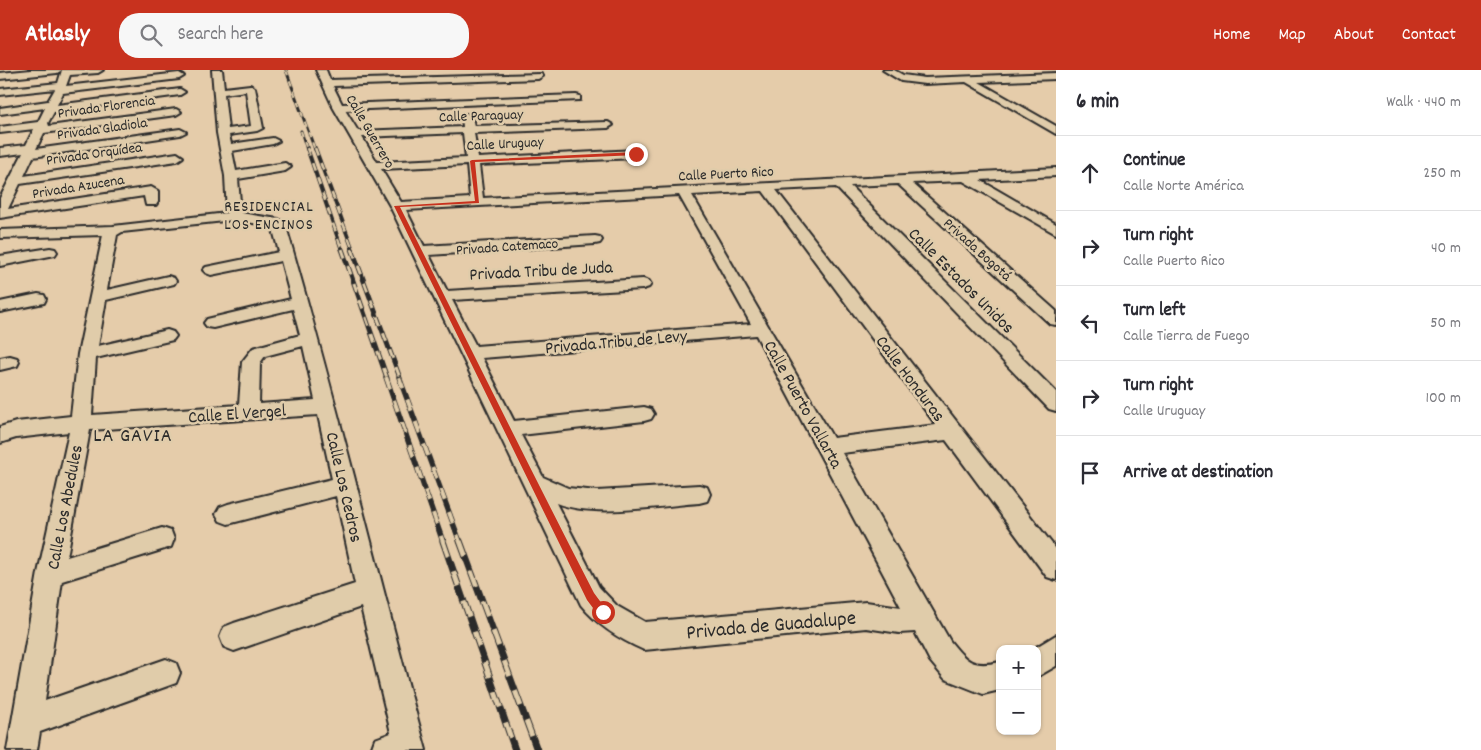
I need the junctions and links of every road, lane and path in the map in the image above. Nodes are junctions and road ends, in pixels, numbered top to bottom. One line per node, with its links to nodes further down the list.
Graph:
1 (98, 70): 6 (street)
2 (321, 70): 15 (street, Calle Guerrero)
3 (888, 70): 14 (street)
4 (950, 70): 14 (street)
5 (1012, 70): 12 (street)
6 (64, 71): 8 (street); 16 (street)
7 (462, 74): 10 (street); 15 (street); 21 (street)
8 (0, 76)
9 (179, 76): 16 (street)
10 (538, 76)
11 (1056, 76): 12 (street)
12 (1027, 77): 14 (street); 17 (street)
13 (220, 80): 32 (street); 32 (street)
14 (968, 80): 30 (street)
15 (328, 83): 23 (street, Calle Guerrero)
16 (60, 88): 18 (street); 22 (street)
17 (1049, 88)
18 (0, 92)
19 (180, 92): 22 (street)
20 (576, 98): 21 (street)
21 (465, 102): 23 (street); 29 (street)
22 (51, 106): 24 (street); 27 (street)
23 (338, 107): 33 (street, Calle Guerrero)
24 (0, 111)
25 (176, 112): 27 (street, Privada Florencia)
26 (608, 125): 29 (street, Calle Paraguay)
27 (42, 127): 28 (street, Privada Florencia); 36 (street)
28 (0, 130)
29 (469, 130): 33 (street, Calle Paraguay); 40 (street)
30 (1056, 131)
31 (180, 132): 36 (street, Privada Gladiola)
32 (223, 133): 35 (street)
33 (355, 134): 41 (street, Calle Guerrero)
34 (274, 141): 35 (street)
35 (226, 148): 45 (street)
36 (30, 151): 37 (street, Privada Gladiola); 48 (street)
37 (0, 152)
38 (636, 154): 40 (street, Calle Uruguay)
39 (177, 157): 48 (street, Privada Orquídea)
40 (472, 161): 41 (street, Calle Uruguay); 55 (street)
41 (375, 166): 56 (street, Calle Guerrero)
42 (285, 167): 45 (street)
43 (1056, 172): 44 (street, Calle Puerto Rico)
44 (1036, 174): 46 (street, Calle Puerto Rico); 52 (street)
45 (231, 176): 58 (street)
46 (966, 177): 49 (street, Calle Puerto Rico); 59 (street)
47 (0, 178): 48 (street, Privada Orquídea)
48 (17, 178): 57 (street)
49 (900, 179): 50 (street, Calle Puerto Rico); 75 (street, Privada Bogotá)
50 (839, 183): 51 (street, Calle Puerto Rico); 82 (street, Calle Estados Unidos)
51 (767, 187): 53 (street, Calle Puerto Rico); 88 (street, Calle Honduras)
52 (1056, 187)
53 (683, 191): 55 (street, Calle Puerto Rico); 77 (street, Calle Puerto Vallarta)
54 (151, 202): 57 (street, Privada Azucena)
55 (478, 202): 56 (street, Calle Puerto Rico)
56 (397, 206): 64 (street, Calle Guerrero)
57 (0, 212)
58 (234, 216): 60 (street); 65 (street, Calle Los Cedros)
59 (1056, 230)
60 (112, 232): 61 (street); 71 (street, Calle Los Abedules)
61 (0, 234)
62 (595, 240): 64 (street, Privada Catemaco)
63 (50, 252): 66 (street)
64 (419, 252): 70 (street, Calle Guerrero)
65 (288, 255): 67 (street); 73 (street, Calle Los Cedros)
66 (0, 261)
67 (211, 270)
68 (168, 280): 71 (street)
69 (643, 284): 70 (street, Privada Tribu de Juda)
70 (441, 296): 80 (street, Calle Guerrero)
71 (97, 297): 81 (street, Calle Los Abedules)
72 (38, 299): 74 (street)
73 (300, 302): 76 (street); 79 (street, Calle Los Cedros)
74 (0, 307)
75 (1056, 320)
76 (213, 323)
77 (762, 329): 80 (street, Privada Tribu de Levy); 90 (street, Calle Puerto Vallarta)
78 (167, 336): 81 (street)
79 (310, 338): 83 (street, Calle Los Cedros); 84 (street)
80 (469, 353): 87 (street, Calle Guerrero)
81 (88, 354): 86 (street, Calle Los Abedules)
82 (1056, 404)
83 (326, 407): 84 (street, Calle El Vergel); 92 (street, Calle Los Cedros)
84 (249, 411): 86 (street, Calle El Vergel)
85 (644, 414): 87 (street)
86 (81, 423): 89 (street, Calle El Vergel); 97 (street, Calle Los Abedules)
87 (508, 429): 91 (street, Privada de Guadalupe)
88 (952, 431): 90 (street); 96 (street, Calle Honduras)
89 (0, 435)
90 (828, 447): 99 (street, Calle Puerto Vallarta)
91 (533, 484): 93 (street); 99 (street, Privada de Guadalupe)
92 (344, 485): 94 (street); 98 (street, Calle Los Cedros)
93 (700, 494)
94 (228, 514)
95 (162, 539): 97 (street)
96 (1056, 569)
97 (51, 573): 105 (street, Calle Los Abedules)
98 (370, 592): 100 (street); 106 (street, Calle Los Cedros)
99 (923, 619): 104 (street, Calle Puerto Vallarta)
100 (234, 637)
101 (1056, 650): 102 (street)
102 (1041, 660)
103 (166, 673): 105 (street)
104 (996, 677)
105 (27, 722): 107 (street, Calle Los Abedules)
106 (402, 747)
107 (22, 750)

